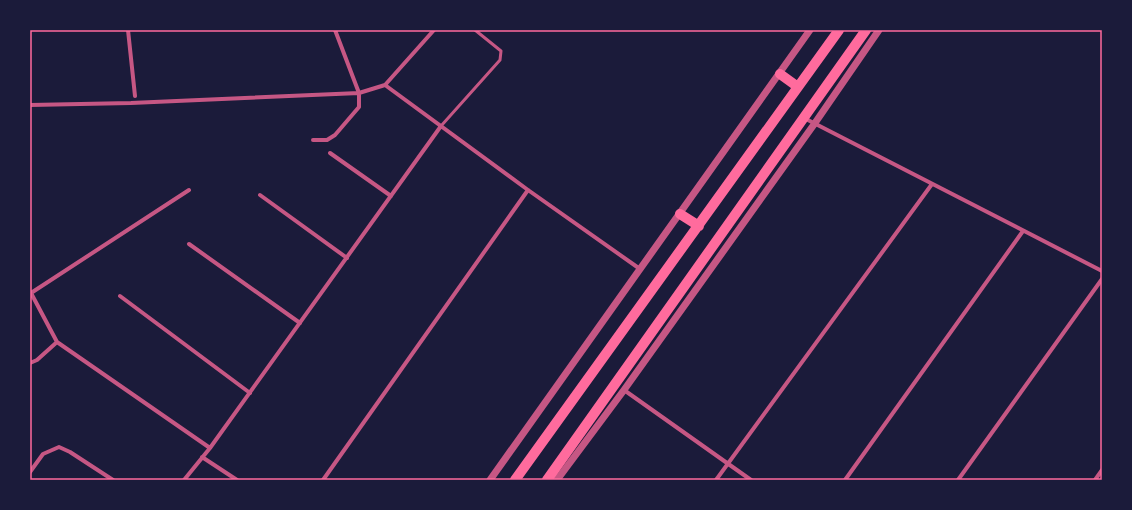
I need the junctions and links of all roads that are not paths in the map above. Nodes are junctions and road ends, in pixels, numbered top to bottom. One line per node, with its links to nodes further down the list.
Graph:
1 (128, 30): 13 (street)
2 (335, 30): 12 (street)
3 (434, 30): 10 (street)
4 (475, 30): 17 (lane)
5 (810, 30): 9 (street)
6 (840, 30): 11 (main road)
7 (866, 30): 15 (main road)
8 (879, 30): 16 (street)
9 (780, 74): 11 (main road); 25 (street)
10 (384, 85): 12 (street); 17 (street)
11 (798, 87): 26 (main road)
12 (359, 93): 14 (street); 18 (street)
13 (135, 96)
14 (30, 105)
15 (804, 118): 16 (street); 51 (main road)
16 (815, 123): 20 (street); 38 (street)
17 (441, 126): 22 (street); 24 (street)
18 (313, 140)
19 (330, 154): 24 (street)
20 (932, 184): 27 (street); 42 (street)
21 (189, 190): 33 (street)
22 (528, 190): 30 (street); 48 (street)
23 (260, 195): 29 (street)
24 (391, 196): 29 (street)
25 (680, 214): 26 (main road); 30 (street)
26 (699, 226): 50 (main road)
27 (1023, 231): 31 (street); 55 (street)
28 (189, 244): 35 (street)
29 (347, 258): 35 (street)
30 (640, 269): 49 (street)
31 (1102, 271)
32 (1102, 279): 56 (street)
33 (30, 292): 36 (street)
34 (120, 296): 39 (street)
35 (300, 323): 39 (street)
36 (57, 342): 37 (street); 40 (street)
37 (30, 363)
38 (624, 390): 42 (street); 52 (street)
39 (250, 393): 40 (street)
40 (210, 448): 41 (street)
41 (202, 457): 46 (street); 47 (street)
42 (728, 464): 53 (street); 54 (street)
43 (1102, 470): 57 (street)
44 (30, 472): 45 (street)
45 (113, 480)
46 (184, 480)
47 (237, 480)
48 (323, 480)
49 (490, 480)
50 (515, 480)
51 (547, 480)
52 (557, 480)
53 (716, 480)
54 (751, 480)
55 (845, 480)
56 (958, 480)
57 (1095, 480)

